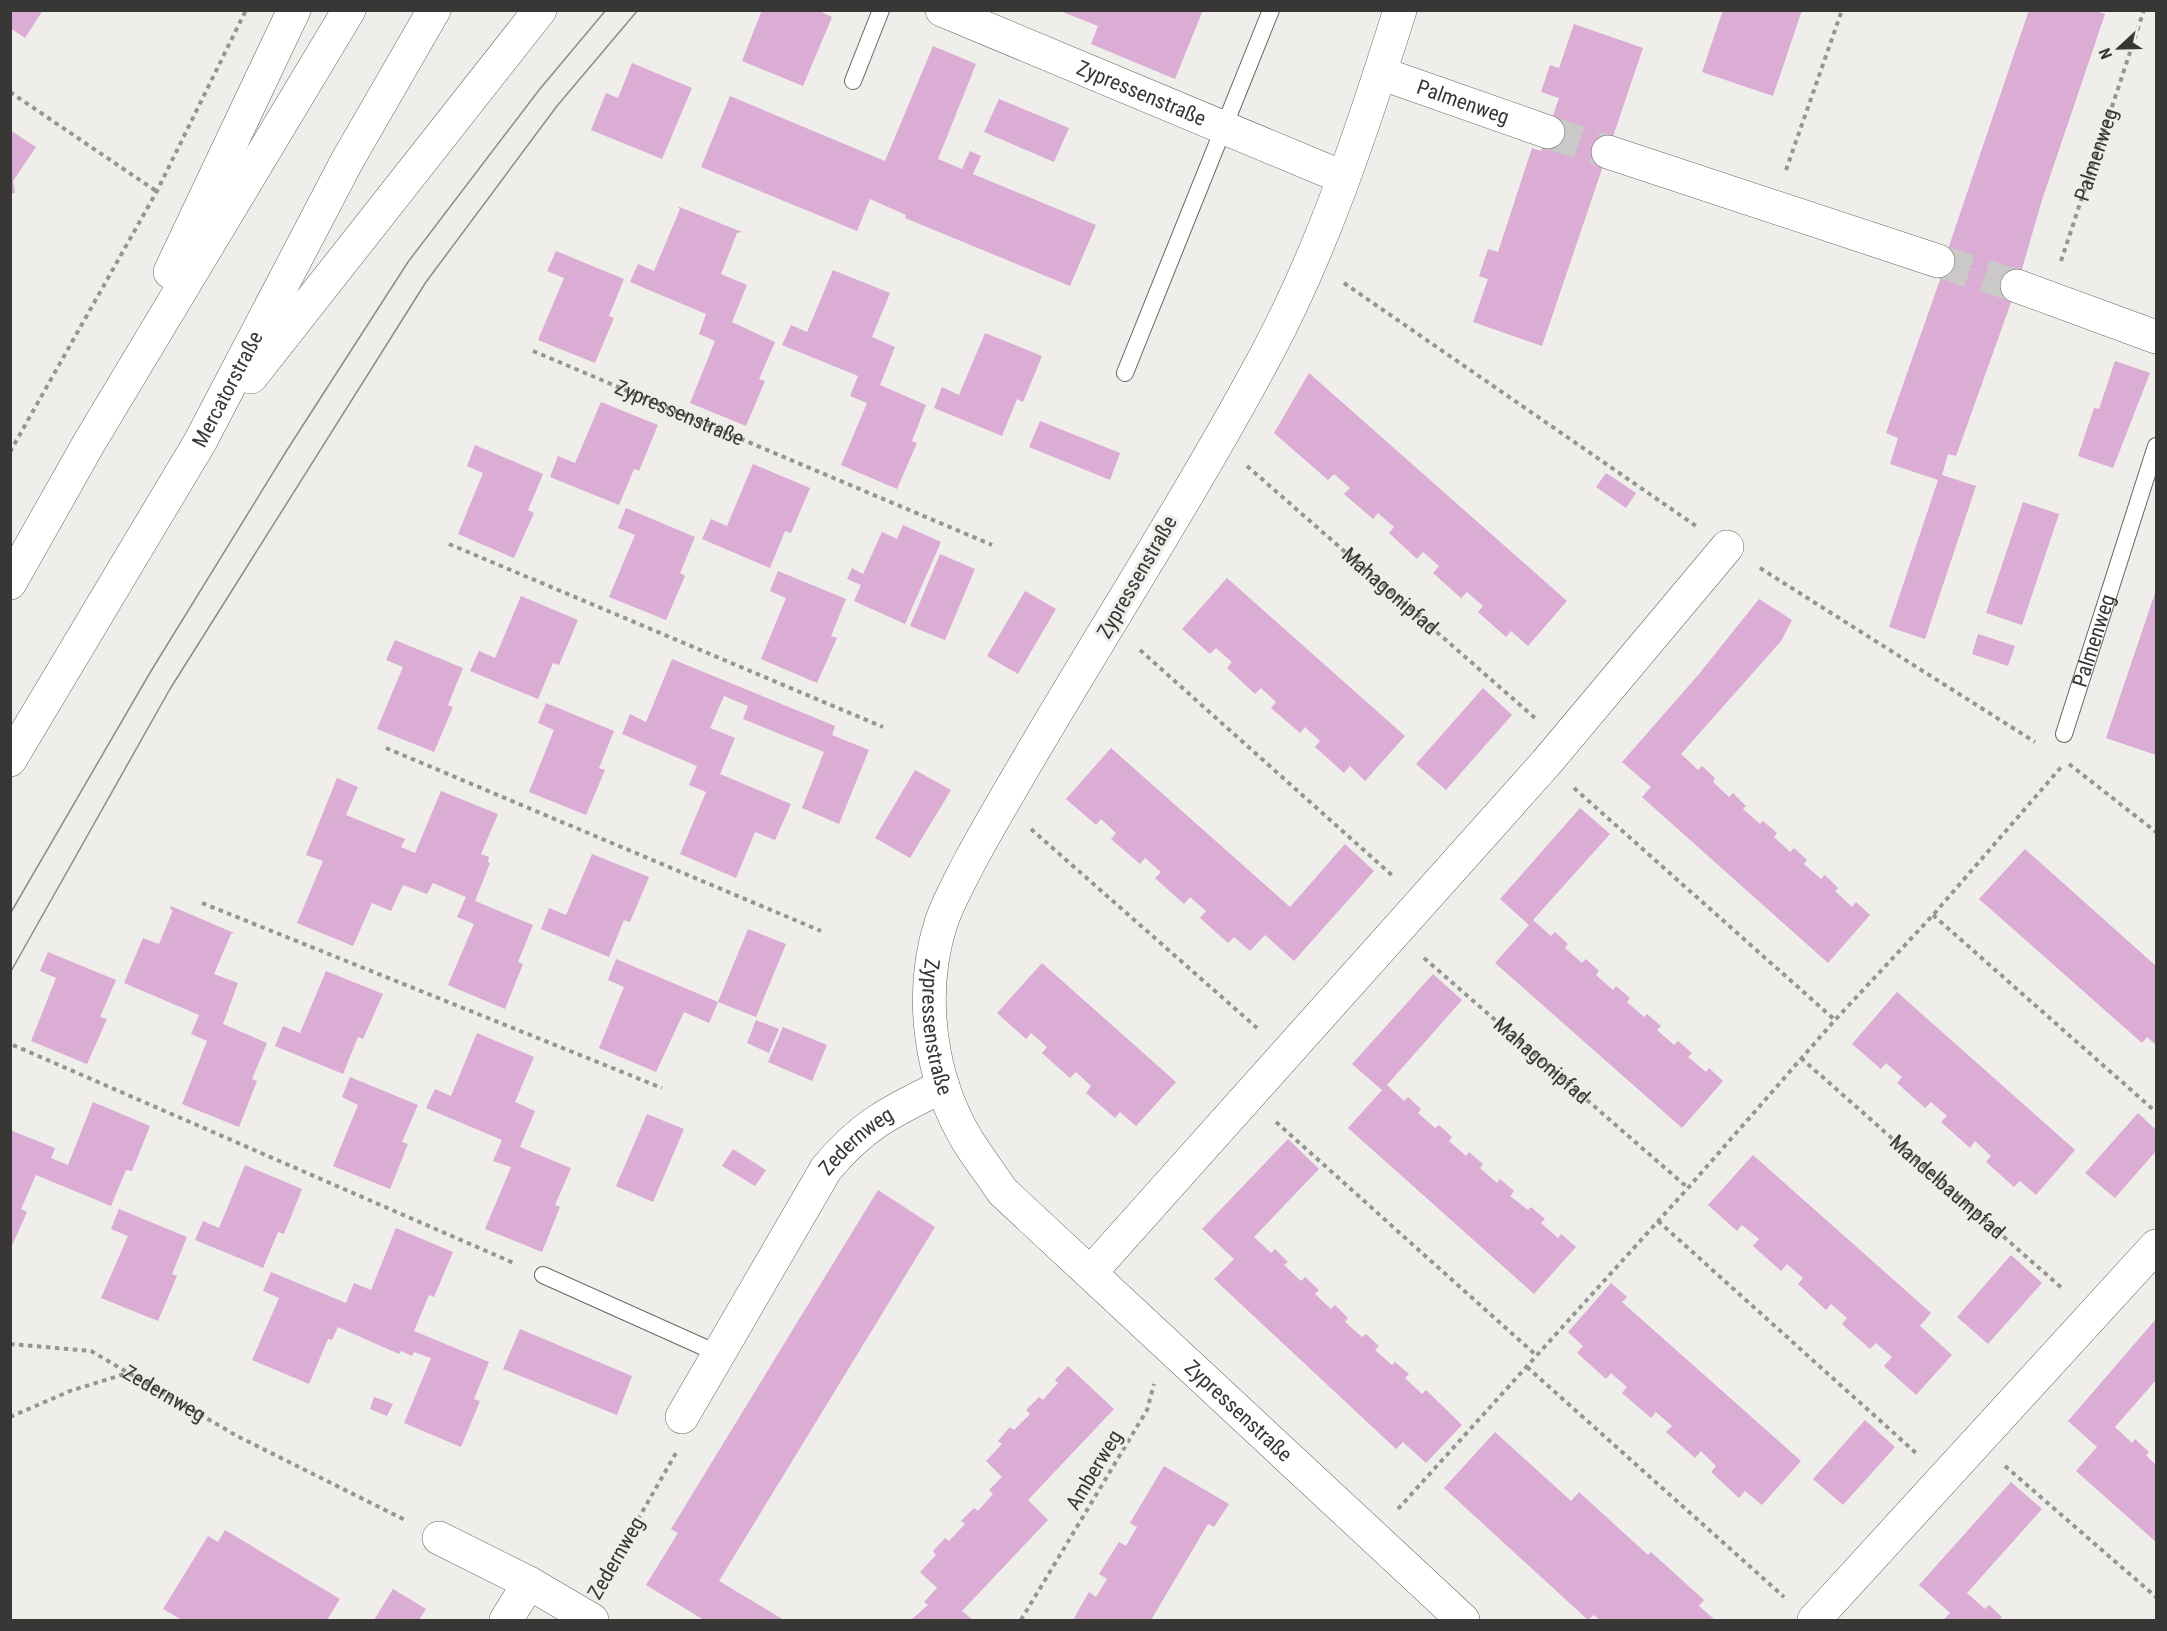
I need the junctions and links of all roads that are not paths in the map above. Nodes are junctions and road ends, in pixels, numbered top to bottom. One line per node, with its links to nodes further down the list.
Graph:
1 (294, 10): 20 (street)
2 (349, 10): 20 (street)
3 (434, 10): 19 (street, Mercatorstraße)
4 (540, 10): 19 (street)
5 (881, 10): 10 (lane)
6 (942, 10): 11 (street, Zypressenstraße)
7 (1271, 10): 11 (lane)
8 (1400, 10): 9 (street, Zypressenstraße)
9 (1380, 73): 12 (street, Palmenweg); 14 (street, Zypressenstraße)
10 (853, 81)
11 (1225, 128): 14 (street, Zypressenstraße); 18 (lane)
12 (1548, 132)
13 (1608, 152): 15 (street)
14 (1342, 177): 26 (street, Zypressenstraße)
15 (1938, 261)
16 (2017, 286): 17 (street)
17 (2157, 337)
18 (1125, 373)
19 (200, 442): 25 (street, Mercatorstraße)
20 (89, 443): 23 (street)
21 (2157, 446): 24 (lane, Palmenweg)
22 (1727, 547): 28 (street)
23 (10, 583)
24 (2064, 734)
25 (10, 760)
26 (943, 1086): 28 (street, Zypressenstraße); 30 (street, Zedernweg)
27 (2157, 1246): 37 (street)
28 (1091, 1272): 36 (street, Zypressenstraße)
29 (543, 1275): 30 (lane)
30 (719, 1354): 31 (street, Zedernweg)
31 (682, 1417)
32 (439, 1538): 33 (street, Zedernweg)
33 (529, 1583): 34 (street, Zedernweg); 35 (street)
34 (588, 1618)
35 (506, 1620)
36 (1463, 1620)
37 (1814, 1620)

